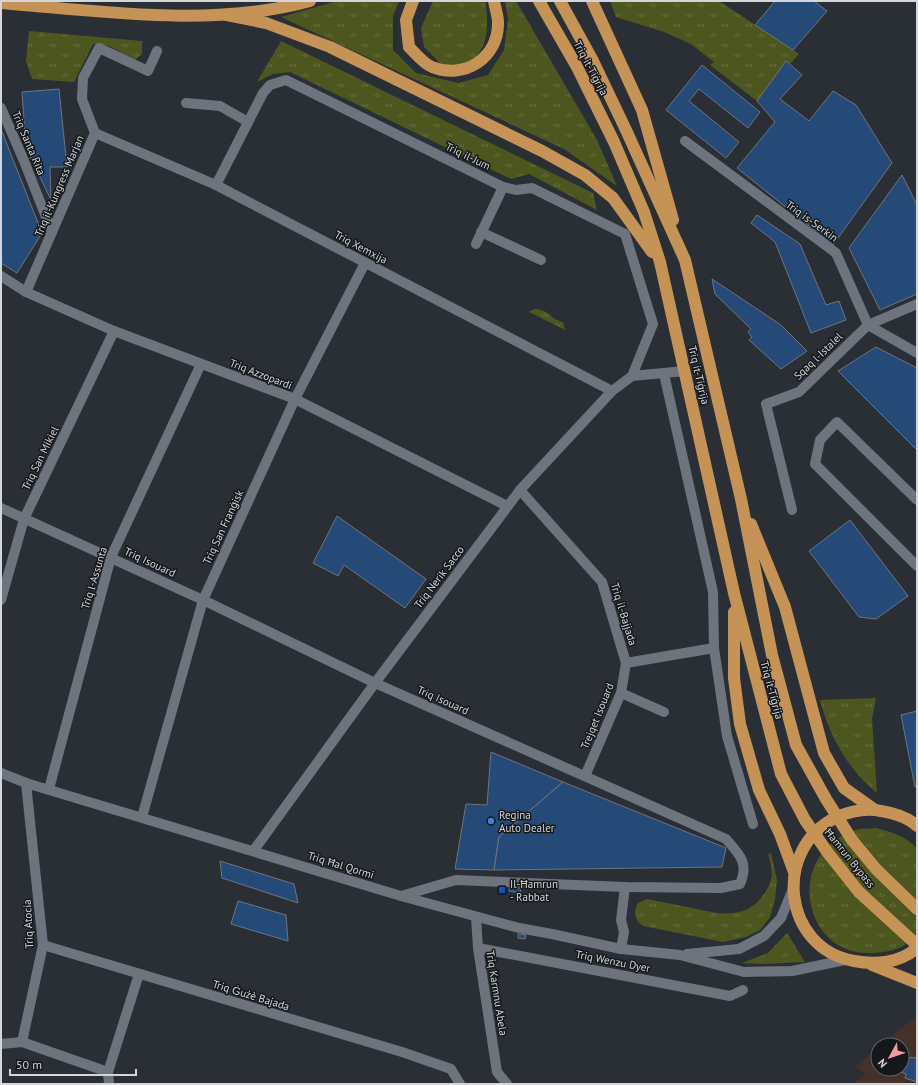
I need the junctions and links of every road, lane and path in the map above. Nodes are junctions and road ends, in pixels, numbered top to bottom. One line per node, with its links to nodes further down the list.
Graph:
1 (310, 1): 8 (highway)
2 (413, 1): 3 (highway)
3 (494, 1)
4 (539, 1): 22 (highway, Triq it-Tiġrija)
5 (560, 1): 21 (highway, Triq it-Tiġrija)
6 (592, 1): 21 (highway)
7 (1, 3): 8 (highway)
8 (227, 15): 22 (highway)
9 (157, 51): 13 (street, Triq il-Kungress Marjan)
10 (186, 103): 12 (street)
11 (1, 108): 17 (street, Triq Santa Rita)
12 (248, 122): 15 (street, Triq il-Jum); 16 (street, Triq il-Jum)
13 (95, 133): 15 (street, Triq Xemxija); 17 (street, Triq il-Kungress Marjan)
14 (685, 142): 27 (street, Triq is-Serkin)
15 (216, 185): 23 (street, Triq Xemxija)
16 (504, 187): 18 (street); 33 (street, Triq il-Jum)
17 (52, 232): 25 (street, Triq il-Kungress Marjan)
18 (482, 232): 19 (street); 20 (street)
19 (476, 244)
20 (541, 260)
21 (685, 260): 37 (highway, Triq it-Tiġrija)
22 (660, 262): 31 (highway, Triq it-Tiġrija)
23 (365, 263): 34 (street, Triq Xemxija); 35 (street, Triq San Franġisk)
24 (1, 276): 25 (street, Triq Azzopardi)
25 (26, 292): 28 (street, Triq Azzopardi)
26 (917, 304): 27 (street, Sqaq l-Istalel)
27 (868, 325): 29 (street); 41 (street, Sqaq l-Istalel)
28 (114, 331): 30 (street, Triq Azzopardi); 42 (street, Triq San Mikiel)
29 (917, 353)
30 (201, 364): 35 (street, Triq Azzopardi); 43 (street, Triq l-Assunta)
31 (685, 371): 32 (street); 45 (highway, Triq it-Tiġrija)
32 (664, 374): 33 (street); 48 (street)
33 (632, 376): 34 (street, Triq Nerik Sacco)
34 (612, 391): 36 (street, Triq Nerik Sacco)
35 (295, 399): 39 (street, Triq Azzopardi); 47 (street, Triq San Franġisk)
36 (520, 490): 39 (street, Triq Nerik Sacco); 49 (street, Triq il-Bajjada)
37 (741, 499): 53 (highway, Triq it-Tiġrija); 59 (highway)
38 (917, 500): 44 (street)
39 (507, 506): 50 (street, Triq Nerik Sacco)
40 (1, 508): 42 (street, Triq Isouard)
41 (792, 510)
42 (24, 519): 43 (street, Triq Isouard); 46 (street, Triq San Mikiel)
43 (111, 557): 47 (street, Triq Isouard); 58 (street, Triq l-Assunta)
44 (917, 566)
45 (734, 593): 55 (highway, Triq it-Tiġrija); 64 (highway)
46 (1, 600)
47 (203, 600): 50 (street, Triq Isouard); 60 (street, Triq San Franġisk)
48 (714, 648): 49 (street, Triq il-Bajjada); 61 (street)
49 (626, 663): 51 (street, Trejqet Isouard)
50 (375, 684): 56 (street, Triq Isouard); 63 (street, Triq Nerik Sacco)
51 (621, 693): 52 (street); 56 (street, Trejqet Isouard)
52 (664, 712)
53 (796, 745): 68 (highway, Ħamrun Bypass)
54 (1, 773): 57 (street, Triq Ħal Qormi)
55 (781, 774): 70 (highway, Ħamrun Bypass)
56 (585, 776): 65 (street, Triq Isouard)
57 (26, 783): 58 (street, Triq Ħal Qormi); 71 (street, Triq Atocia)
58 (49, 789): 60 (street, Triq Ħal Qormi)
59 (875, 810): 62 (highway); 64 (highway)
60 (142, 817): 63 (street, Triq Ħal Qormi)
61 (753, 824)
62 (916, 825)
63 (254, 850): 67 (street, Triq Ħal Qormi)
64 (794, 872): 66 (highway)
65 (625, 887): 67 (street, Triq Isouard); 74 (street)
66 (793, 890): 75 (street, Triq Ħal Qormi); 76 (highway)
67 (401, 896): 69 (street, Triq Ħal Qormi)
68 (917, 909)
69 (476, 917): 72 (street, Triq Karmnu Abela); 74 (street, Triq Ħal Qormi)
70 (917, 944)
71 (43, 945): 78 (street, Triq Ġużè Bajada); 81 (street, Triq Atocia)
72 (478, 948): 80 (street, Triq Wenzu Dyer); 86 (street, Triq Karmnu Abela)
73 (917, 948): 77 (highway)
74 (621, 949): 75 (street, Triq Ħal Qormi)
75 (680, 955): 76 (street, Triq Ħal Qormi)
76 (845, 960): 77 (highway)
77 (868, 964): 79 (highway)
78 (138, 974): 83 (street); 85 (street, Triq Ġużè Bajada)
79 (917, 983)
80 (743, 990)
81 (22, 1042): 82 (street); 83 (street)
82 (1, 1044)
83 (108, 1072): 84 (street)
84 (109, 1084)
85 (460, 1084)
86 (507, 1084)

